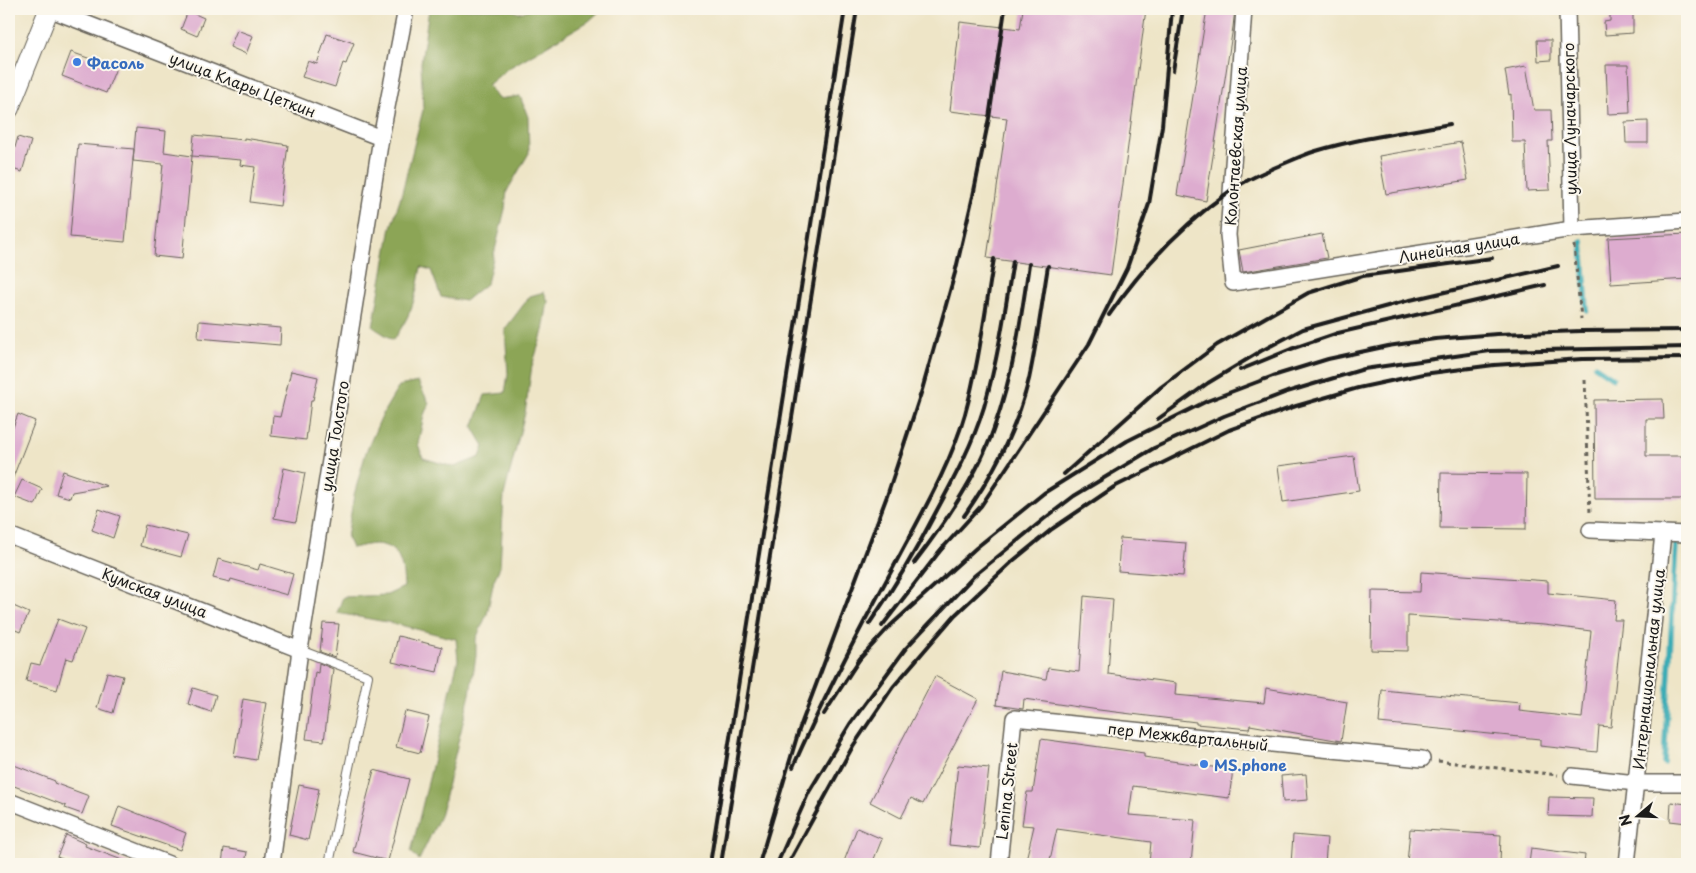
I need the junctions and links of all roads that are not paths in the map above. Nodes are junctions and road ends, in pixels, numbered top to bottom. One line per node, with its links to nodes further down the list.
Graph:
1 (49, 9): 5 (street); 6 (street, улица Клары Цеткин)
2 (406, 9): 6 (street, улица Толстого)
3 (1244, 9): 9 (street, Колонтаевская улица)
4 (1567, 9): 8 (street, улица Луначарского)
5 (9, 109)
6 (381, 138): 14 (street, улица Толстого)
7 (1687, 221): 8 (street, Линейная улица)
8 (1572, 229): 9 (street, Линейная улица)
9 (1233, 283)
10 (1590, 530): 11 (street)
11 (1663, 534): 12 (street); 18 (street, Интернациональная улица)
12 (1687, 534)
13 (9, 535): 14 (street, Кумская улица)
14 (300, 650): 22 (street, улица Толстого); 23 (lane)
15 (1014, 718): 16 (street, пер Межквартальный); 24 (street, Lenina Street)
16 (1422, 759)
17 (1572, 776): 18 (street)
18 (1636, 783): 19 (street); 25 (street, Интернациональная улица)
19 (1687, 783)
20 (9, 801): 21 (street)
21 (169, 864)
22 (272, 864)
23 (329, 864)
24 (999, 864)
25 (1627, 864)

